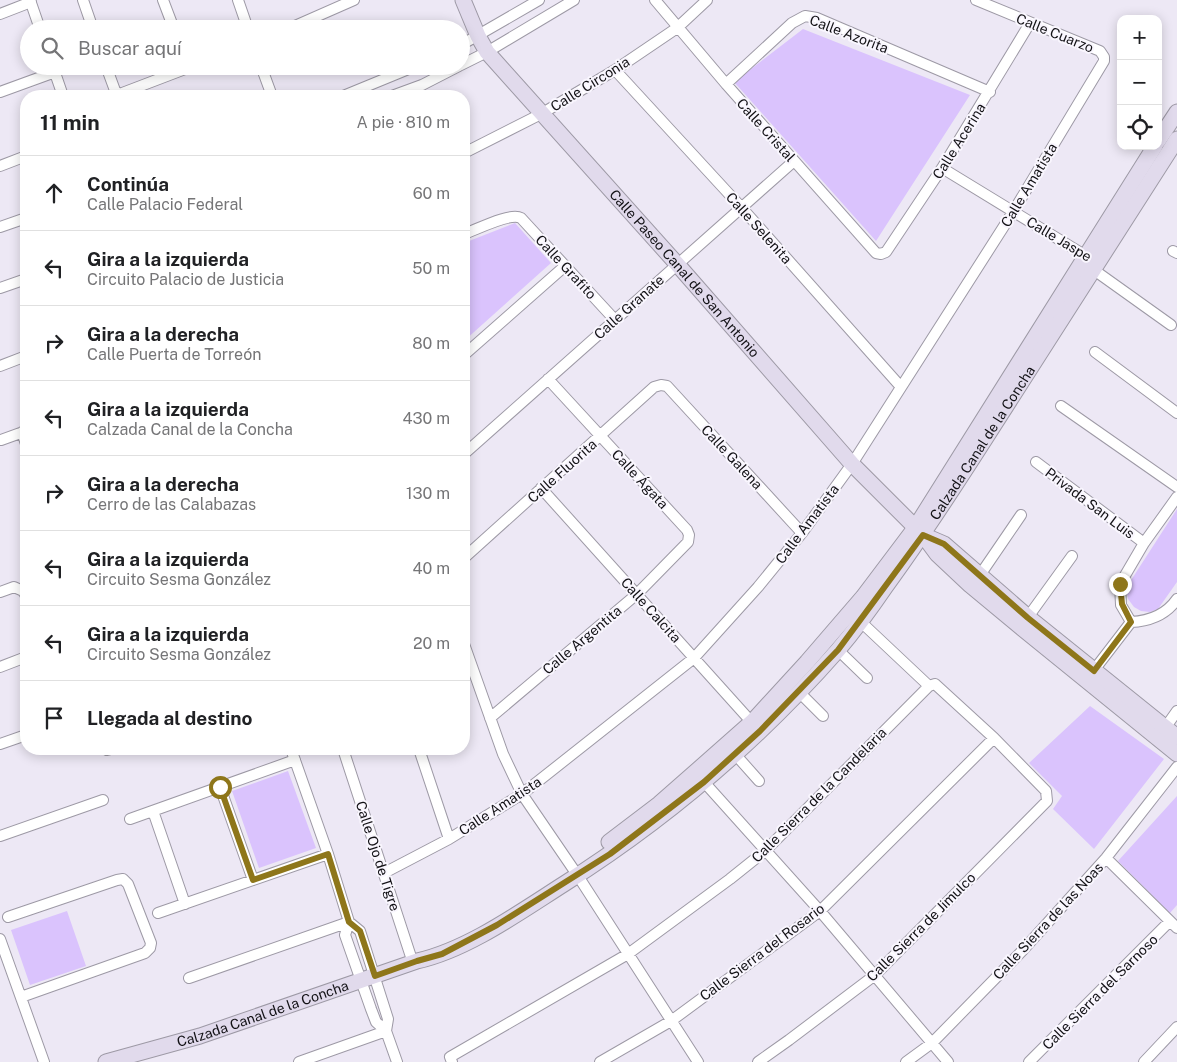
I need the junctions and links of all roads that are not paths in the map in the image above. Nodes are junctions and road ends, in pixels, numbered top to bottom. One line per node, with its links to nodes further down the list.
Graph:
1 (83, 0): 14 (street)
2 (163, 0): 15 (street)
3 (238, 0): 16 (street)
4 (354, 0): 17 (street)
5 (463, 0): 20 (street, Calle Paseo Canal de San Antonio)
6 (539, 0): 20 (street)
7 (574, 0): 22 (street)
8 (655, 0): 19 (street, Calle Cristal)
9 (708, 0): 19 (street, Calle Circonia)
10 (976, 0): 18 (street, Calle Cuarzo)
11 (30, 1): 12 (street); 13 (street)
12 (0, 14)
13 (37, 20)
14 (90, 20)
15 (171, 20)
16 (245, 20)
17 (308, 20)
18 (1030, 23): 23 (street, Calle Cuarzo); 41 (street, Calle Acerina)
19 (677, 28): 25 (street, Calle Circonia); 33 (street, Calle Cristal)
20 (478, 36): 21 (street); 22 (street, Calle Paseo Canal de San Antonio)
21 (470, 40)
22 (487, 52): 24 (street); 43 (street, Calle Paseo Canal de San Antonio)
23 (1104, 57): 53 (street, Calle Amatista)
24 (470, 61)
25 (615, 70): 43 (street, Calle Circonia); 52 (street, Calle Selenita)
26 (40, 75): 40 (street)
27 (56, 75): 34 (street)
28 (109, 75): 35 (street)
29 (170, 75): 36 (street)
30 (264, 75): 37 (street)
31 (394, 75): 38 (street)
32 (442, 75): 39 (street)
33 (726, 84): 41 (street, Calle Azorita); 49 (street, Calle Cristal)
34 (61, 90)
35 (115, 90)
36 (132, 90)
37 (270, 90)
38 (358, 90)
39 (408, 90)
40 (0, 92)
41 (990, 92): 51 (street, Calle Acerina)
42 (1177, 112): 44 (street)
43 (541, 114): 46 (street, Calle Circonia); 59 (street, Calle Paseo Canal de San Antonio)
44 (1162, 135)
45 (1177, 139): 58 (street, Calzada Canal de la Concha)
46 (470, 150)
47 (1153, 150): 58 (street, Calzada Canal de la Concha)
48 (20, 158): 50 (street)
49 (794, 161): 52 (street, Calle Granate); 57 (street, Calle Cristal)
50 (0, 166)
51 (942, 168): 53 (street, Calle Jaspe); 57 (street, Calle Acerina)
52 (741, 207): 59 (street, Calle Granate); 71 (street, Calle Selenita)
53 (1013, 212): 58 (street, Calle Jaspe); 71 (street, Calle Amatista)
54 (20, 220): 55 (street)
55 (0, 228)
56 (470, 232): 60 (street, Calle Grafito)
57 (881, 254)
58 (1093, 263): 64 (street, Calle Jaspe); 84 (street, Calzada Canal de la Concha)
59 (677, 264): 63 (street, Calle Granate); 79 (street, Calle Paseo Canal de San Antonio)
60 (565, 266): 63 (street, Calle Grafito); 65 (street)
61 (20, 281): 62 (street)
62 (0, 288)
63 (615, 320): 69 (street, Calle Granate)
64 (1171, 325)
65 (470, 350)
66 (1094, 352): 73 (street)
67 (20, 358): 68 (street)
68 (0, 366)
69 (548, 379): 75 (street, Calle Ágata); 77 (street, Calle Granate)
70 (661, 385): 75 (street, Calle Fluorita); 85 (street, Calle Galena)
71 (901, 387): 79 (street, Calle Amatista)
72 (1061, 406): 80 (street)
73 (1177, 413)
74 (20, 433): 76 (street)
75 (600, 436): 81 (street, Calle Fluorita); 86 (street, Calle Ágata)
76 (1, 440)
77 (470, 449)
78 (1036, 462): 87 (street, Privada San Luis)
79 (852, 464): 84 (street, Calle Paseo Canal de San Antonio); 85 (street, Calle Amatista)
80 (1177, 487)
81 (541, 488): 88 (street, Calle Fluorita); 93 (street, Calle Calcita)
82 (1177, 497): 87 (street)
83 (1021, 515): 90 (street)
84 (919, 531): 90 (street); 96 (street, Calzada Canal de la Concha); 103 (street); 110 (street, Calzada Canal de la Concha)
85 (802, 533): 99 (street, Calle Amatista)
86 (689, 535): 93 (street, Calle Argentita)
87 (1144, 543): 97 (street)
88 (470, 553)
89 (1072, 556): 95 (street)
90 (980, 575): 95 (street)
91 (20, 590): 92 (street)
92 (0, 592)
93 (637, 594): 99 (street, Calle Calcita); 109 (street, Calle Argentita)
94 (1177, 600): 97 (street)
95 (1028, 618): 103 (street)
96 (860, 622): 98 (street, Calzada Canal de la Concha); 105 (street)
97 (1131, 622): 103 (street)
98 (838, 650): 104 (street); 106 (street, Calzada Canal de la Concha)
99 (694, 658): 110 (street, Calle Calcita); 125 (street, Calle Amatista)
100 (20, 659): 102 (street)
101 (470, 661): 109 (street)
102 (0, 666)
103 (1090, 676): 111 (street); 116 (street)
104 (867, 678)
105 (929, 686): 113 (street); 131 (street, Calle Sierra de la Candelaria)
106 (799, 692): 108 (street); 110 (street, Calzada Canal de la Concha)
107 (1177, 711): 111 (street)
108 (824, 716)
109 (490, 718): 125 (street)
110 (756, 726): 115 (street, Calzada Canal de la Concha); 134 (street, Calzada Canal de la Concha)
111 (1171, 733)
112 (20, 737): 114 (street)
113 (994, 738): 138 (street, Calle Sierra del Rosario); 146 (street, Calle Sierra de Jimulco)
114 (0, 744)
115 (735, 754): 122 (street); 123 (street, Calzada Canal de la Concha)
116 (1177, 754)
117 (293, 755): 120 (street)
118 (345, 755): 135 (street, Calle Ojo de Tigre)
119 (421, 755): 130 (street)
120 (295, 760): 124 (street); 132 (street)
121 (1177, 767): 133 (street, Calle Sierra de las Noas)
122 (759, 781)
123 (704, 782): 131 (street); 134 (street, Calzada Canal de la Concha)
124 (220, 787): 127 (street); 136 (street)
125 (522, 794): 130 (street, Calle Amatista); 134 (street)
126 (102, 800): 129 (street)
127 (153, 811): 128 (street); 137 (street)
128 (130, 819)
129 (0, 836)
130 (449, 839): 135 (street, Calle Amatista)
131 (765, 851): 138 (street); 144 (street, Calle Sierra de la Candelaria)
132 (328, 854): 136 (street); 141 (street)
133 (1106, 858): 142 (street); 153 (street, Calle Sierra de las Noas)
134 (575, 872): 144 (street); 145 (street, Calzada Canal de la Concha)
135 (384, 873): 145 (street, Calle Ojo de Tigre)
136 (253, 880): 137 (street)
137 (186, 904): 139 (street)
138 (820, 911): 146 (street); 150 (street, Calle Sierra del Rosario)
139 (158, 913)
140 (8, 917): 149 (street)
141 (349, 922): 147 (street); 148 (street); 148 (street)
142 (1173, 925): 164 (street, Calle Sierra del Sarnoso)
143 (0, 939): 149 (street)
144 (628, 954): 150 (street); 154 (street, Calle Sierra de la Candelaria)
145 (415, 962): 148 (street, Calzada Canal de la Concha)
146 (875, 975): 153 (street); 161 (street, Calle Sierra de Jimulco)
147 (189, 978)
148 (368, 978): 152 (street); 152 (street); 156 (street, Calzada Canal de la Concha)
149 (21, 998): 155 (street)
150 (671, 1021): 159 (street, Calle Sierra del Rosario); 160 (street)
151 (1177, 1027): 165 (street)
152 (386, 1031): 157 (street); 158 (street)
153 (932, 1043): 162 (street, Calle Sierra de las Noas); 163 (street)
154 (451, 1060)
155 (44, 1062)
156 (106, 1062)
157 (298, 1062)
158 (397, 1062)
159 (600, 1062)
160 (698, 1062)
161 (758, 1062)
162 (906, 1062)
163 (948, 1062)
164 (1029, 1062)
165 (1144, 1062)

